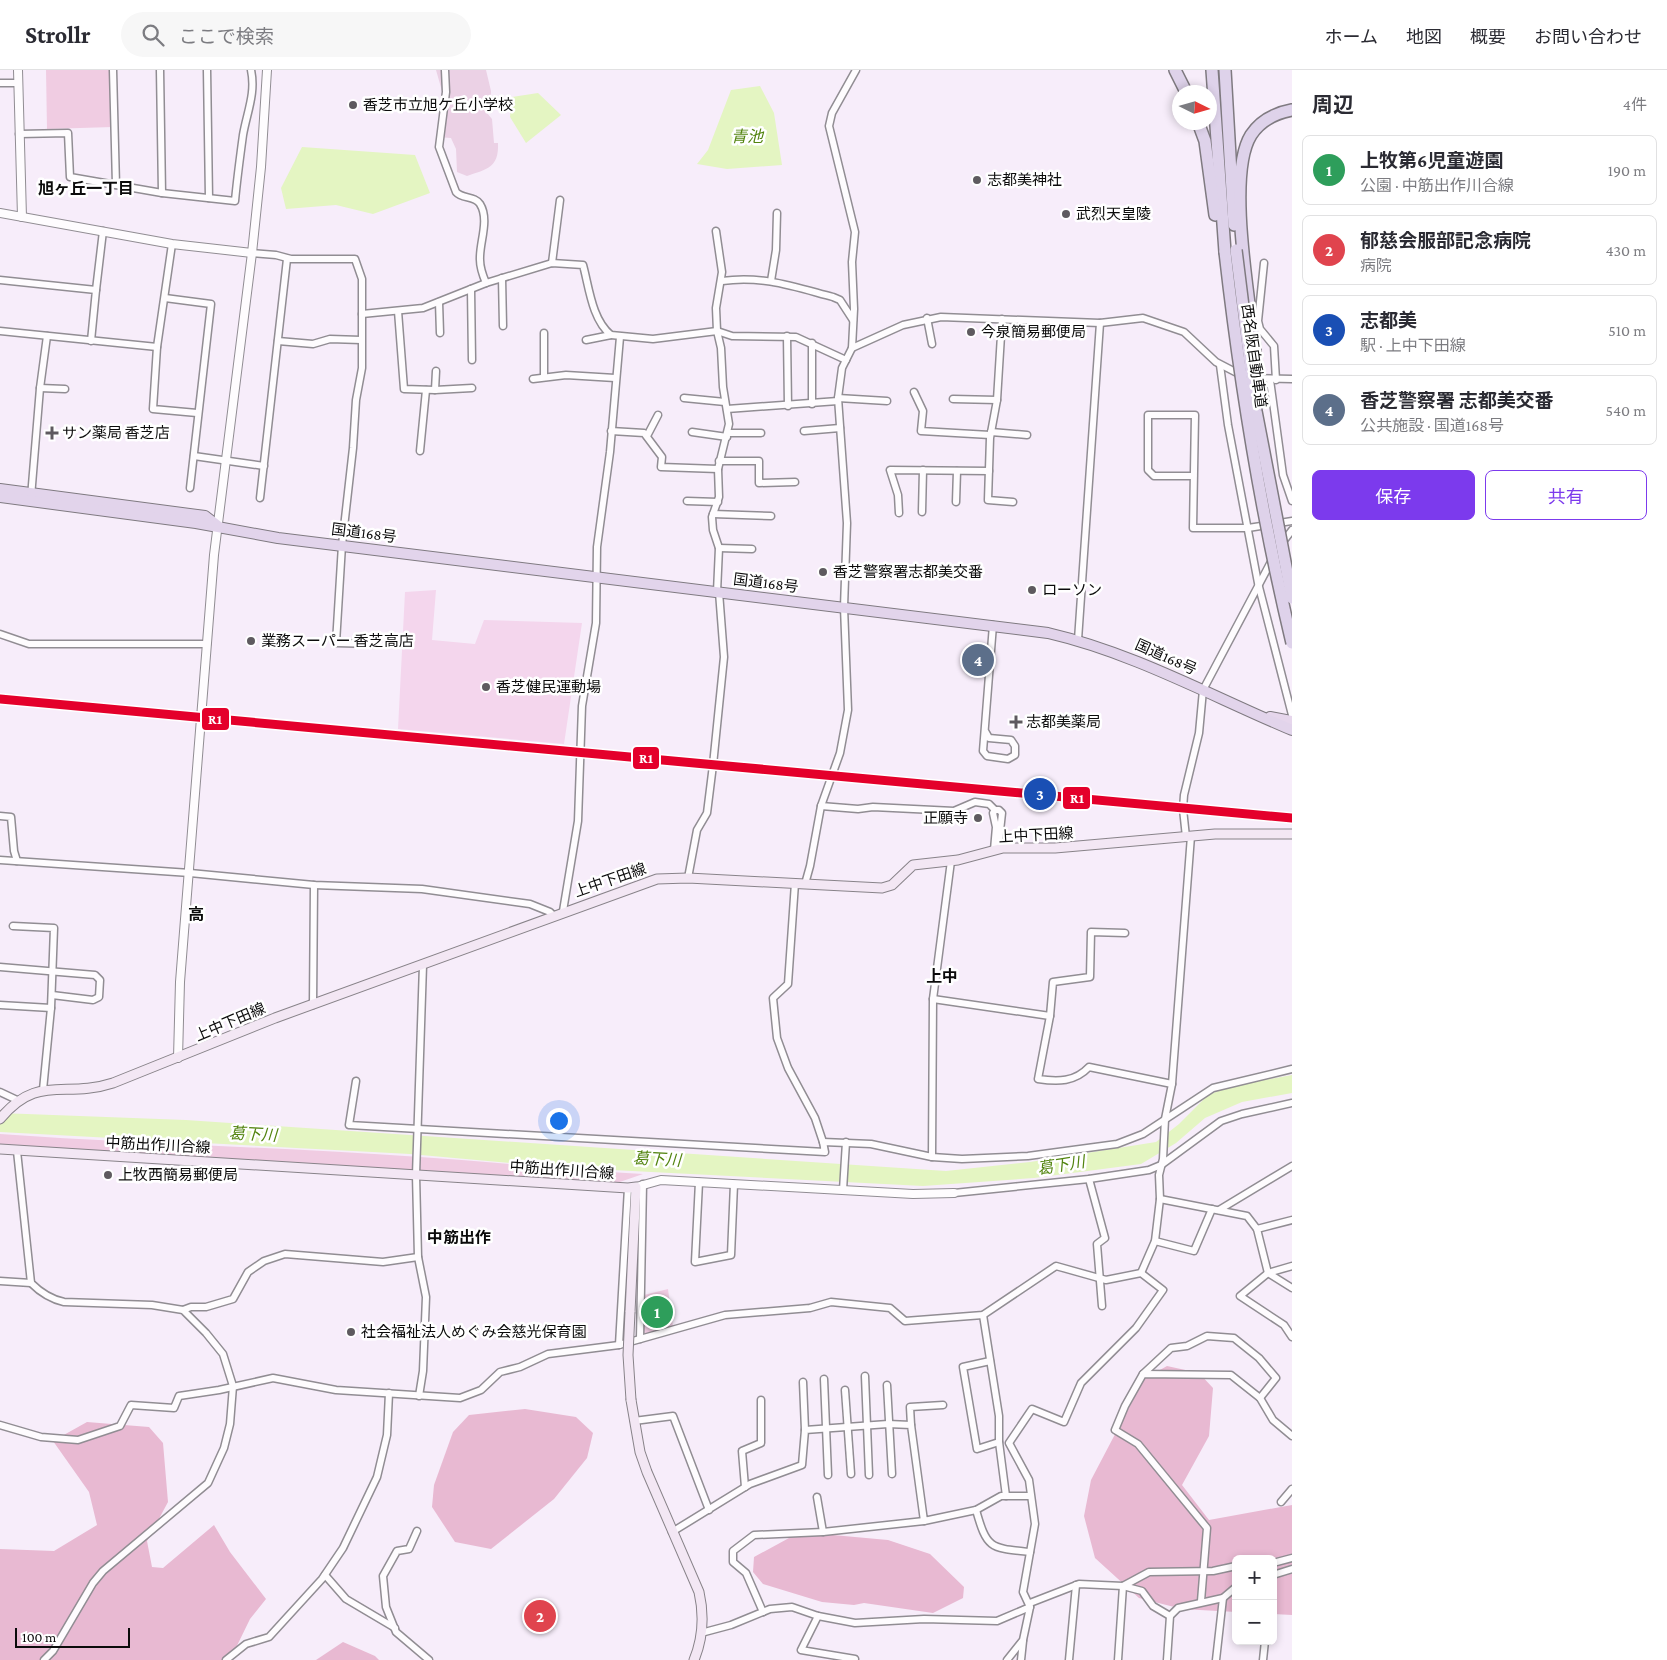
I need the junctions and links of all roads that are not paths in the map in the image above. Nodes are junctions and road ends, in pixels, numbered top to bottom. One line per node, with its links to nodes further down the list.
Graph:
1 (18, 70): 13 (street)
2 (113, 70): 18 (street)
3 (160, 70): 19 (street)
4 (207, 70): 20 (street)
5 (251, 70): 20 (street)
6 (267, 70): 29 (street)
7 (445, 70): 37 (street)
8 (856, 70): 46 (street)
9 (1175, 70): 14 (highway)
10 (1212, 70): 28 (highway, 西名阪自動車道)
11 (1225, 70): 28 (highway, 西名阪自動車道)
12 (0, 83): 13 (street)
13 (18, 83): 17 (street)
14 (1182, 85)
15 (1292, 110): 28 (highway)
16 (1201, 130): 28 (highway)
17 (19, 134): 18 (street); 24 (street)
18 (116, 185): 19 (street)
19 (162, 193): 20 (street)
20 (209, 198)
21 (560, 200): 31 (street)
22 (0, 213): 24 (street)
23 (777, 213): 36 (street)
24 (22, 217): 25 (street)
25 (103, 231): 27 (street); 39 (street)
26 (716, 231): 35 (street)
27 (172, 244): 29 (street); 40 (street)
28 (1231, 251): 134 (highway, 西名阪自動車道, bridge); 139 (highway, 西名阪自動車道, bridge)
29 (252, 252): 30 (street); 102 (street)
30 (287, 259): 43 (street); 60 (street)
31 (552, 263): 33 (street); 53 (street)
32 (1264, 263): 73 (street)
33 (502, 278): 37 (street); 48 (street)
34 (0, 280): 39 (street)
35 (722, 281): 36 (street); 50 (street)
36 (771, 281): 46 (street)
37 (486, 283): 38 (street)
38 (471, 289): 41 (street); 65 (street)
39 (96, 290): 59 (street)
40 (165, 298): 63 (street); 88 (street)
41 (439, 302): 42 (street); 51 (street)
42 (398, 311): 43 (street); 77 (street)
43 (362, 314): 57 (street)
44 (927, 318): 45 (street); 62 (street); 64 (street)
45 (1002, 319): 47 (street); 83 (street)
46 (854, 321): 64 (street)
47 (1100, 323): 67 (street); 138 (street)
48 (502, 326)
49 (0, 331): 54 (street)
50 (717, 331): 55 (street); 56 (street); 86 (street)
51 (440, 333)
52 (544, 333): 69 (street)
53 (612, 335): 56 (street); 58 (street)
54 (47, 336): 59 (street); 74 (street)
55 (787, 336): 61 (street); 87 (street)
56 (620, 337): 70 (street)
57 (361, 340): 60 (street); 128 (street)
58 (586, 340)
59 (91, 341): 63 (street)
60 (278, 341): 103 (street)
61 (812, 343): 66 (street); 85 (street)
62 (932, 344)
63 (157, 347): 88 (street)
64 (852, 348): 66 (street)
65 (472, 360)
66 (846, 360): 82 (street)
67 (1220, 365): 73 (street); 126 (street)
68 (436, 371): 78 (street)
69 (544, 377): 70 (street); 71 (street)
70 (616, 378): 92 (street)
71 (533, 379)
72 (1292, 379): 73 (street)
73 (1273, 380): 116 (street)
74 (40, 388): 76 (street); 113 (street)
75 (472, 388): 78 (street)
76 (64, 389)
77 (426, 390): 78 (street); 99 (street)
78 (435, 390)
79 (914, 392): 95 (street)
80 (684, 398): 86 (street)
81 (953, 399): 83 (street)
82 (838, 400): 84 (street); 85 (street); 90 (street)
83 (997, 400): 95 (street)
84 (887, 401)
85 (812, 404): 87 (street)
86 (726, 406): 87 (street); 96 (street)
87 (788, 406)
88 (197, 413): 100 (street)
89 (658, 415): 98 (street)
90 (840, 428): 91 (street); 135 (street)
91 (804, 430)
92 (611, 431): 98 (street); 131 (street)
93 (692, 432): 96 (street)
94 (761, 433): 96 (street)
95 (991, 434): 97 (street); 107 (street)
96 (728, 435): 101 (street)
97 (1027, 435)
98 (647, 436): 104 (street)
99 (420, 451)
100 (194, 456): 102 (street); 110 (street)
101 (719, 461): 104 (street); 109 (street)
102 (227, 463): 103 (street); 125 (street)
103 (264, 466): 114 (street)
104 (718, 469): 117 (street)
105 (923, 470): 106 (street); 120 (street); 121 (street)
106 (957, 471): 107 (street); 118 (street)
107 (989, 471): 119 (street)
108 (1194, 476): 108 (street); 126 (street)
109 (796, 482)
110 (190, 488)
111 (0, 489): 113 (highway, 国道168号)
112 (0, 497): 113 (highway, 国道168号)
113 (31, 497): 125 (highway, 国道168号)
114 (260, 498)
115 (687, 501): 117 (street)
116 (1292, 501)
117 (718, 502): 122 (street)
118 (956, 502)
119 (1013, 502)
120 (899, 512)
121 (922, 512)
122 (713, 514): 123 (street); 129 (street)
123 (771, 516)
124 (1292, 521): 126 (street)
125 (219, 526): 128 (highway, 国道168号); 140 (street)
126 (1248, 528): 132 (street)
127 (1292, 530): 132 (street)
128 (342, 545): 131 (highway, 国道168号); 141 (street)
129 (720, 548): 130 (street); 133 (street)
130 (752, 549)
131 (595, 577): 133 (highway, 国道168号); 161 (street)
132 (1258, 583): 142 (street); 144 (street)
133 (718, 592): 135 (highway, 国道168号); 157 (street)
134 (1292, 598)
135 (844, 607): 136 (highway, 国道168号); 148 (street)
136 (993, 625): 138 (highway, 国道168号); 146 (street)
137 (0, 634): 140 (street)
138 (1078, 640): 142 (highway, 国道168号)
139 (1292, 643)
140 (207, 644): 156 (street)
141 (376, 644)
142 (1203, 690): 143 (highway, 国道168号); 151 (street)
143 (1250, 712): 145 (main road); 147 (highway, 国道168号)
144 (1292, 715)
145 (1292, 722)
146 (985, 730): 146 (street)
147 (1292, 730)
148 (821, 806): 152 (street); 159 (street)
149 (0, 816): 154 (street)
150 (1292, 834): 151 (main road, 上中下田線)
151 (1188, 836): 152 (main road, 上中下田線); 177 (street)
152 (996, 850): 155 (main road, 上中下田線)
153 (0, 860): 154 (street)
154 (17, 861): 156 (street)
155 (951, 861): 159 (main road, 上中下田線); 169 (street)
156 (190, 873): 160 (street); 174 (street)
157 (688, 878): 158 (main road, 上中下田線); 161 (main road, 上中下田線)
158 (795, 883): 159 (main road, 上中下田線); 185 (street)
159 (804, 884)
160 (314, 886): 162 (street); 171 (street)
161 (563, 911): 162 (main road, 上中下田線)
162 (553, 915): 165 (main road, 上中下田線)
163 (14, 926): 167 (street)
164 (1125, 933): 173 (street)
165 (423, 965): 171 (main road, 上中下田線); 184 (street)
166 (0, 967): 167 (street)
167 (53, 972): 168 (street); 168 (street)
168 (52, 995): 172 (street)
169 (933, 999): 173 (street); 189 (street)
170 (0, 1005): 172 (street)
171 (313, 1005): 174 (main road, 上中下田線)
172 (51, 1008): 178 (street)
173 (1050, 1016): 177 (street)
174 (178, 1058): 178 (main road, 上中下田線)
175 (1292, 1068): 182 (street)
176 (356, 1081): 184 (street)
177 (1172, 1084): 182 (street)
178 (43, 1090): 180 (main road, 上中下田線)
179 (0, 1092): 180 (street)
180 (17, 1100): 183 (main road, 上中下田線)
181 (1292, 1103): 190 (street)
182 (1165, 1119): 189 (street); 190 (street)
183 (0, 1120)
184 (416, 1131): 185 (street); 192 (street)
185 (823, 1142): 186 (street)
186 (846, 1142): 189 (street); 197 (street)
187 (0, 1149): 188 (main road, 中筋出作川合線)
188 (17, 1151): 192 (main road, 中筋出作川合線); 210 (street)
189 (932, 1157)
190 (1162, 1162): 193 (street); 199 (street)
191 (1292, 1166): 200 (street)
192 (416, 1175): 196 (main road, 中筋出作川合線); 204 (street)
193 (1089, 1179): 198 (street); 208 (street)
194 (699, 1182): 195 (street); 195 (street); 196 (street)
195 (734, 1184): 197 (street)
196 (635, 1186): 216 (street); 217 (street); 231 (main road, 中筋出作川合線, bridge)
197 (843, 1188): 198 (street)
198 (954, 1193)
199 (1160, 1199): 200 (street); 203 (street)
200 (1216, 1209): 202 (street); 203 (street)
201 (1292, 1220): 202 (street)
202 (1257, 1229): 206 (street)
203 (1155, 1241): 207 (street)
204 (418, 1257): 213 (street); 227 (street)
205 (1292, 1266): 206 (street)
206 (1268, 1273): 211 (street); 215 (street)
207 (1141, 1274): 208 (street); 248 (street)
208 (1100, 1278): 212 (street); 214 (street)
209 (0, 1281): 210 (street)
210 (31, 1283): 213 (street)
211 (1292, 1288)
212 (1102, 1306)
213 (183, 1310): 224 (street)
214 (982, 1315): 216 (street); 218 (street)
215 (1292, 1338)
216 (640, 1339): 217 (street)
217 (619, 1344): 227 (street)
218 (990, 1361): 240 (street); 240 (street)
219 (1143, 1374): 228 (street); 228 (street); 262 (street)
220 (865, 1376): 234 (street)
221 (824, 1379): 237 (street)
222 (803, 1382): 238 (street)
223 (887, 1385): 232 (street)
224 (233, 1386): 226 (street); 233 (street); 280 (street)
225 (845, 1390): 236 (street)
226 (389, 1393): 227 (street); 264 (street)
227 (419, 1396)
228 (1260, 1398): 239 (street)
229 (761, 1400): 245 (street)
230 (943, 1405): 235 (street)
231 (634, 1421): 251 (street); 255 (main road, 中筋出作川合線)
232 (888, 1424): 234 (street); 235 (street); 242 (street)
233 (0, 1425)
234 (867, 1425): 236 (street); 244 (street)
235 (911, 1425): 253 (street)
236 (847, 1427): 237 (street); 241 (street)
237 (825, 1428): 238 (street); 243 (street)
238 (805, 1430): 245 (street)
239 (1292, 1436)
240 (999, 1442): 247 (street)
241 (851, 1474)
242 (892, 1474)
243 (828, 1475)
244 (869, 1475)
245 (745, 1487): 251 (street)
246 (1292, 1489): 250 (street)
247 (1006, 1496): 248 (street); 252 (street)
248 (1030, 1496): 257 (street)
249 (817, 1498): 256 (street)
250 (1280, 1502)
251 (708, 1510): 255 (street)
252 (976, 1510): 253 (street); 257 (street)
253 (924, 1521): 256 (street)
254 (416, 1530): 274 (street)
255 (672, 1532): 275 (main road, 中筋出作川合線)
256 (823, 1532): 271 (street)
257 (1030, 1552): 270 (street)
258 (1292, 1558): 259 (street)
259 (1277, 1562)
260 (1232, 1567): 262 (street)
261 (1292, 1569): 263 (street)
262 (1204, 1572): 266 (street); 269 (street)
263 (1277, 1574)
264 (325, 1575): 274 (street); 278 (street)
265 (1076, 1585): 266 (street); 270 (street); 285 (street)
266 (1123, 1586): 273 (street); 286 (street)
267 (1232, 1590): 268 (street)
268 (1223, 1598): 269 (street); 288 (street)
269 (1201, 1602): 273 (street)
270 (1030, 1605): 272 (street); 276 (street)
271 (763, 1612): 272 (street); 275 (street)
272 (818, 1616): 279 (street)
273 (1170, 1616): 287 (street)
274 (395, 1628): 281 (street)
275 (702, 1633): 282 (main road, 中筋出作川合線)
276 (1023, 1640): 283 (street); 284 (street)
277 (1265, 1645): 289 (street)
278 (228, 1659)
279 (855, 1659)
280 (44, 1660)
281 (429, 1660)
282 (694, 1660)
283 (1007, 1660)
284 (1021, 1660)
285 (1069, 1660)
286 (1118, 1660)
287 (1167, 1660)
288 (1216, 1660)
289 (1263, 1660)

